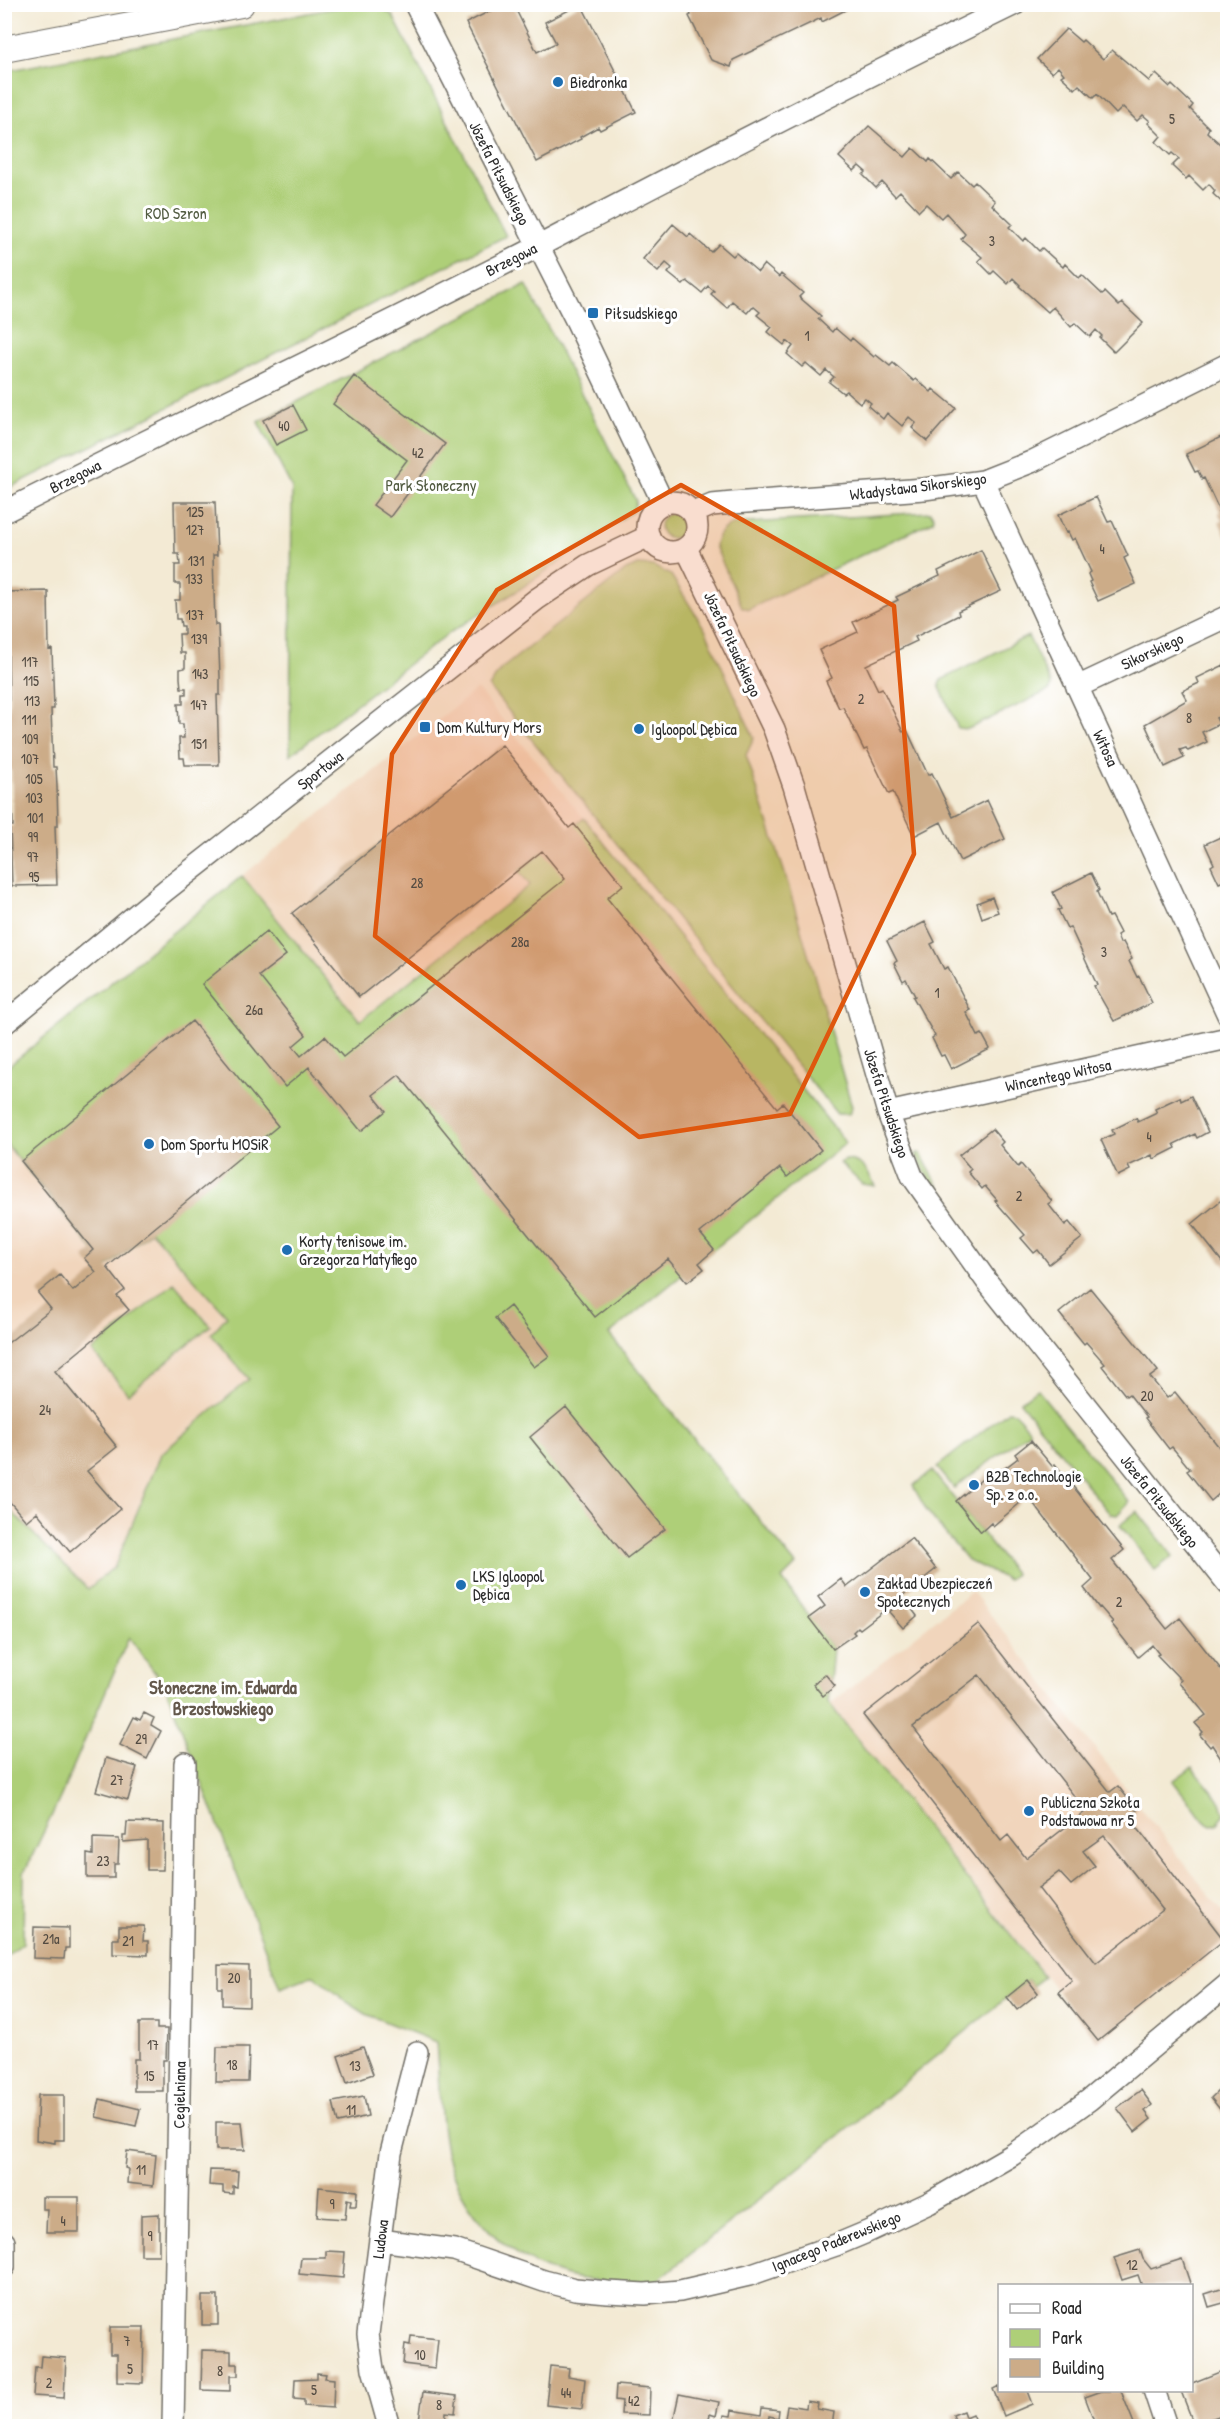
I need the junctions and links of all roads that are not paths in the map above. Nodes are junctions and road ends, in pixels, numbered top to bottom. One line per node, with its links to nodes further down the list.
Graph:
1 (241, 4): 4 (street)
2 (415, 4): 5 (street, Józefa Piłsudskiego)
3 (1015, 4): 5 (street, Brzegowa)
4 (4, 49)
5 (538, 246): 8 (street, Józefa Piłsudskiego); 9 (street, Brzegowa)
6 (1227, 364): 7 (street, Władysława Sikorskiego)
7 (983, 481): 10 (street, Władysława Sikorskiego); 14 (street, Witosa)
8 (663, 503): 10 (street); 11 (street)
9 (4, 512)
10 (693, 513): 12 (street)
11 (649, 536): 12 (street); 16 (street, Sportowa)
12 (686, 548): 18 (street, Józefa Piłsudskiego)
13 (1227, 616): 14 (street, Sikorskiego)
14 (1077, 687): 15 (street, Witosa)
15 (1227, 1015)
16 (4, 1024)
17 (1227, 1038): 18 (street, Wincentego Witosa)
18 (888, 1113): 19 (street, Józefa Piłsudskiego)
19 (1227, 1584)
20 (185, 1763): 27 (street, Cegielniana)
21 (1227, 1984): 23 (street, Ignacego Paderewskiego)
22 (417, 2052): 23 (street, Ludowa)
23 (380, 2240): 28 (street, Ludowa)
24 (4, 2242): 25 (street)
25 (4, 2267)
26 (1154, 2392): 29 (street)
27 (173, 2427)
28 (388, 2427)
29 (1166, 2427)

